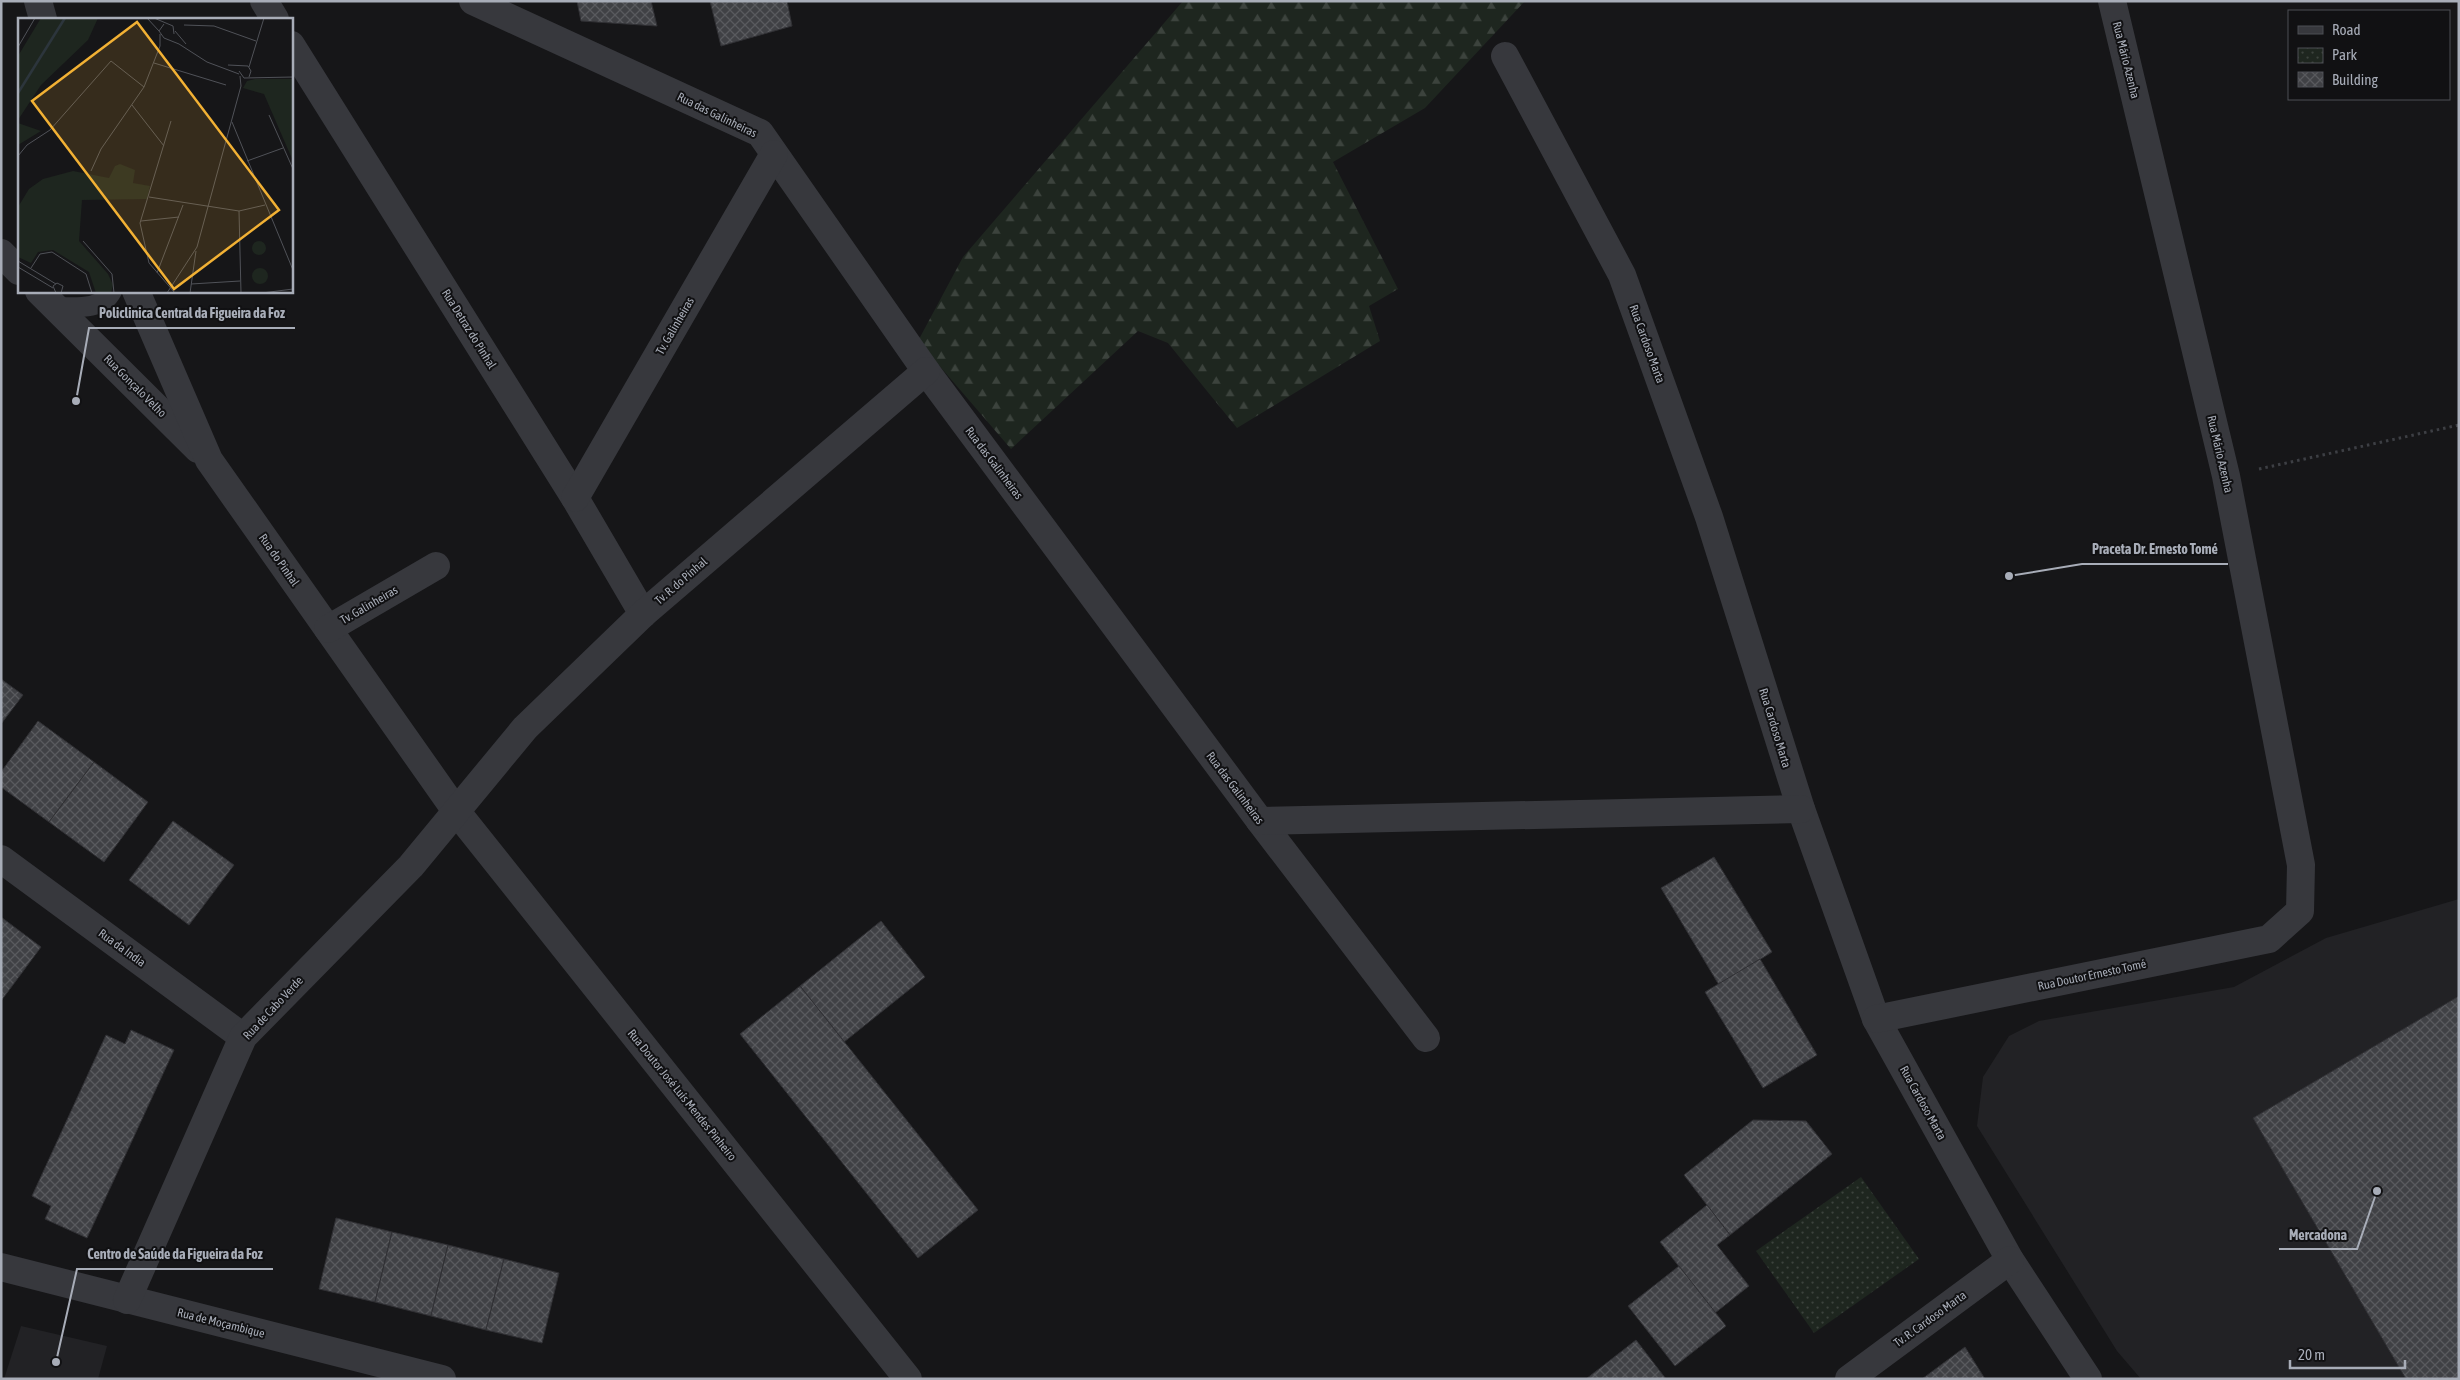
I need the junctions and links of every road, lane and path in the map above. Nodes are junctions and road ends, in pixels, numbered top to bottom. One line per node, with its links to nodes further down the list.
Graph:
1 (38, 1): 5 (street)
2 (264, 1): 6 (street)
3 (473, 1): 9 (street, Rua das Galinheiras)
4 (2112, 1): 18 (street, Rua Mário Azenha)
5 (42, 18)
6 (274, 18)
7 (292, 47): 19 (street, Rua Detraz do Pinhal)
8 (1505, 56): 23 (street, Rua Cardoso Marta)
9 (774, 154): 15 (street, Rua das Galinheiras); 19 (street, Tv. Galinheiras)
10 (1, 253): 11 (street)
11 (18, 270)
12 (112, 292): 14 (lane)
13 (136, 292): 17 (street, Rua do Pinhal)
14 (47, 299): 17 (street, Rua Gonçalo Velho)
15 (926, 371): 21 (street, Tv. R. do Pinhal); 25 (street, Rua das Galinheiras)
16 (2459, 425): 18 (path)
17 (209, 460): 22 (street, Rua do Pinhal)
18 (2226, 476): 27 (street, Rua Mário Azenha)
19 (575, 498): 21 (street, Rua Detraz do Pinhal)
20 (436, 566): 22 (street, Tv. Galinheiras)
21 (643, 614): 24 (street, Tv. R. do Pinhal)
22 (328, 628): 24 (street, Rua do Pinhal)
23 (1801, 809): 25 (street); 28 (street, Rua Cardoso Marta)
24 (456, 811): 29 (street, Rua de Cabo Verde); 35 (street, Rua Doutor José Luís Mendes Pinheiro)
25 (1260, 821): 30 (street, Rua das Galinheiras)
26 (1, 859): 29 (street, Rua da Índia)
27 (2300, 911): 28 (street, Rua Doutor Ernesto Tomé)
28 (1876, 1019): 31 (street, Rua Cardoso Marta)
29 (243, 1037): 33 (street, Rua de Cabo Verde)
30 (1426, 1038)
31 (2010, 1260): 36 (street, Tv. R. Cardoso Marta); 37 (street, Rua Cardoso Marta)
32 (1, 1267): 33 (street, Rua de Moçambique)
33 (127, 1300): 34 (street, Rua de Moçambique)
34 (442, 1379)
35 (908, 1379)
36 (1849, 1379)
37 (2088, 1379)

